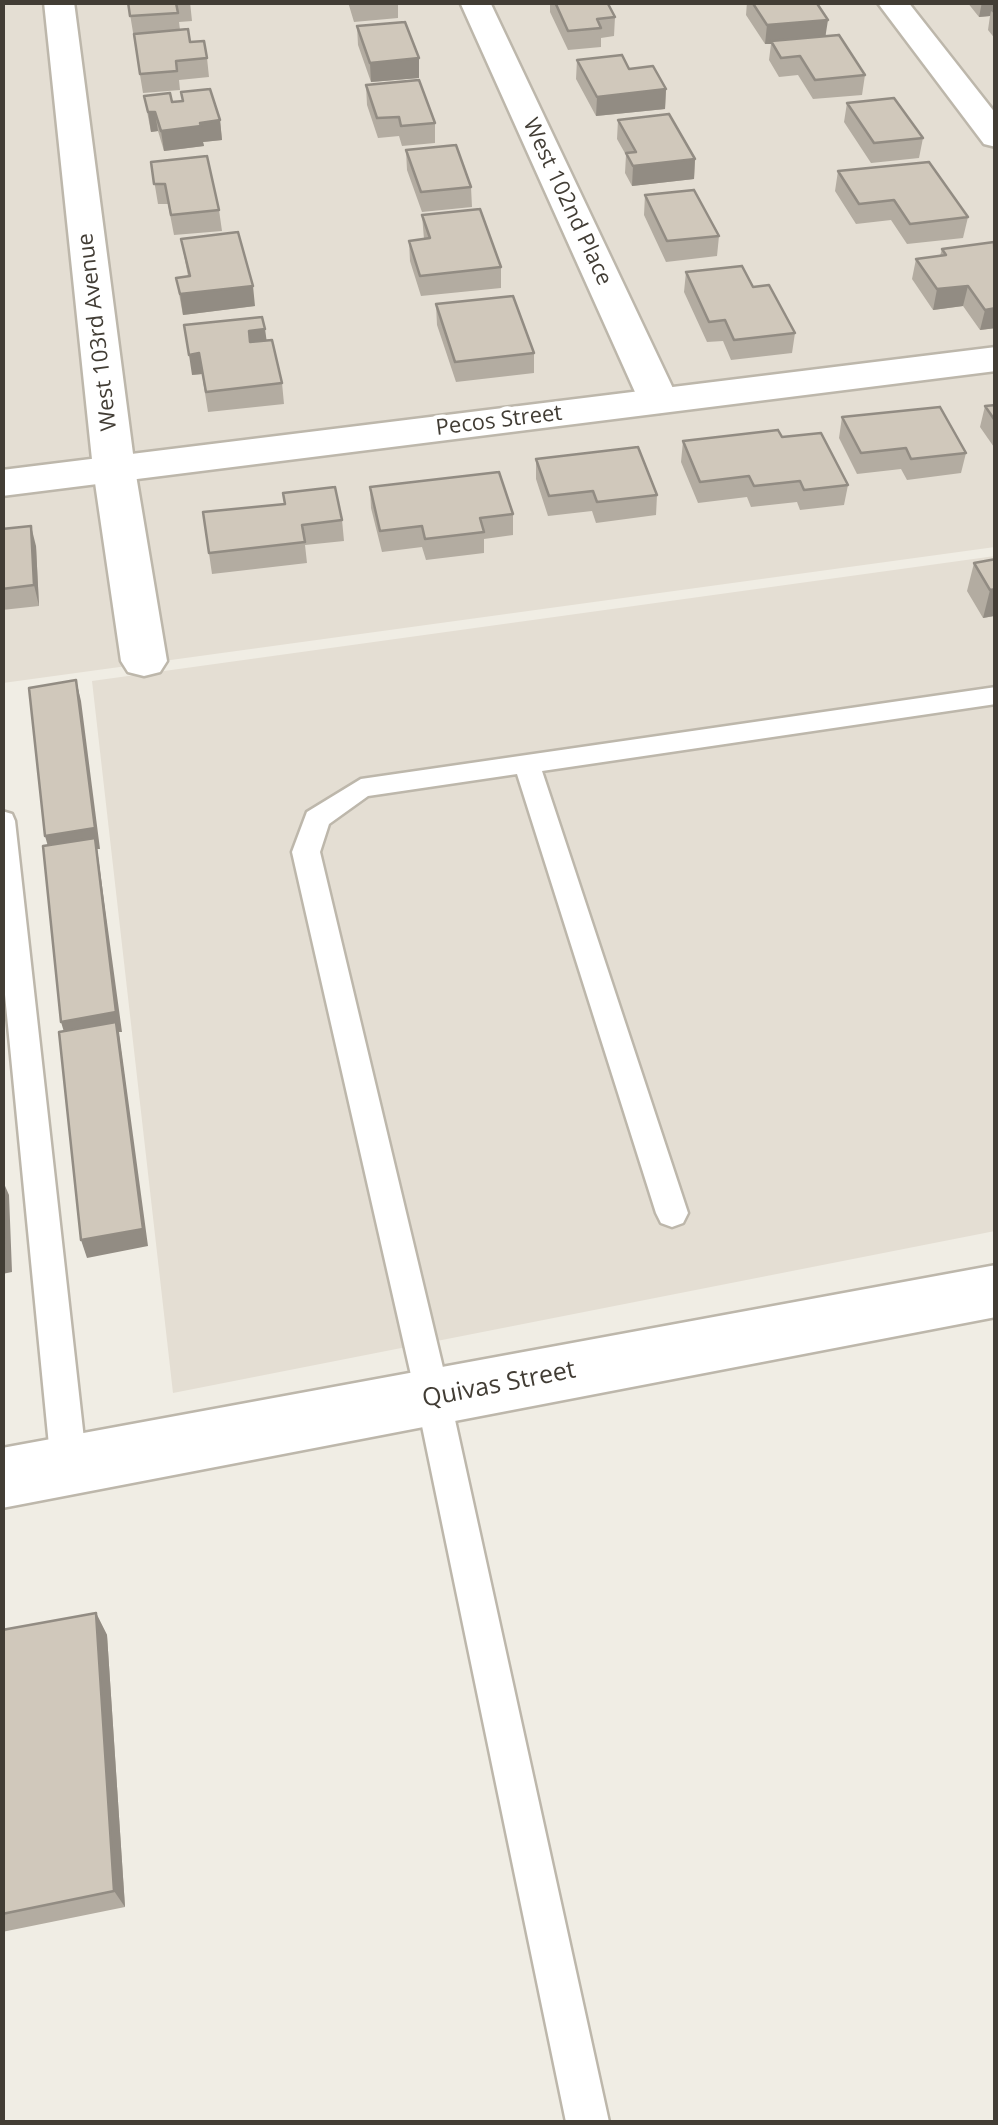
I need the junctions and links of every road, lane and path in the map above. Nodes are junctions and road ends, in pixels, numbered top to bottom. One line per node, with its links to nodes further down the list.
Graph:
1 (59, 2): 7 (street, West 103rd Avenue)
2 (475, 2): 6 (street, West 102nd Place)
3 (892, 2): 4 (street)
4 (996, 137)
5 (996, 359): 6 (street, Pecos Street)
6 (659, 402): 7 (street, Pecos Street)
7 (114, 470): 8 (street, Pecos Street); 9 (street, West 103rd Avenue)
8 (2, 483)
9 (144, 660)
10 (996, 695): 11 (lane)
11 (526, 763): 13 (lane); 15 (lane)
12 (2, 821): 16 (lane)
13 (672, 1213)
14 (996, 1291): 15 (street, Quivas Street)
15 (433, 1397): 16 (street, Quivas Street); 18 (lane)
16 (70, 1466): 17 (street, Quivas Street)
17 (2, 1478)
18 (587, 2122)

